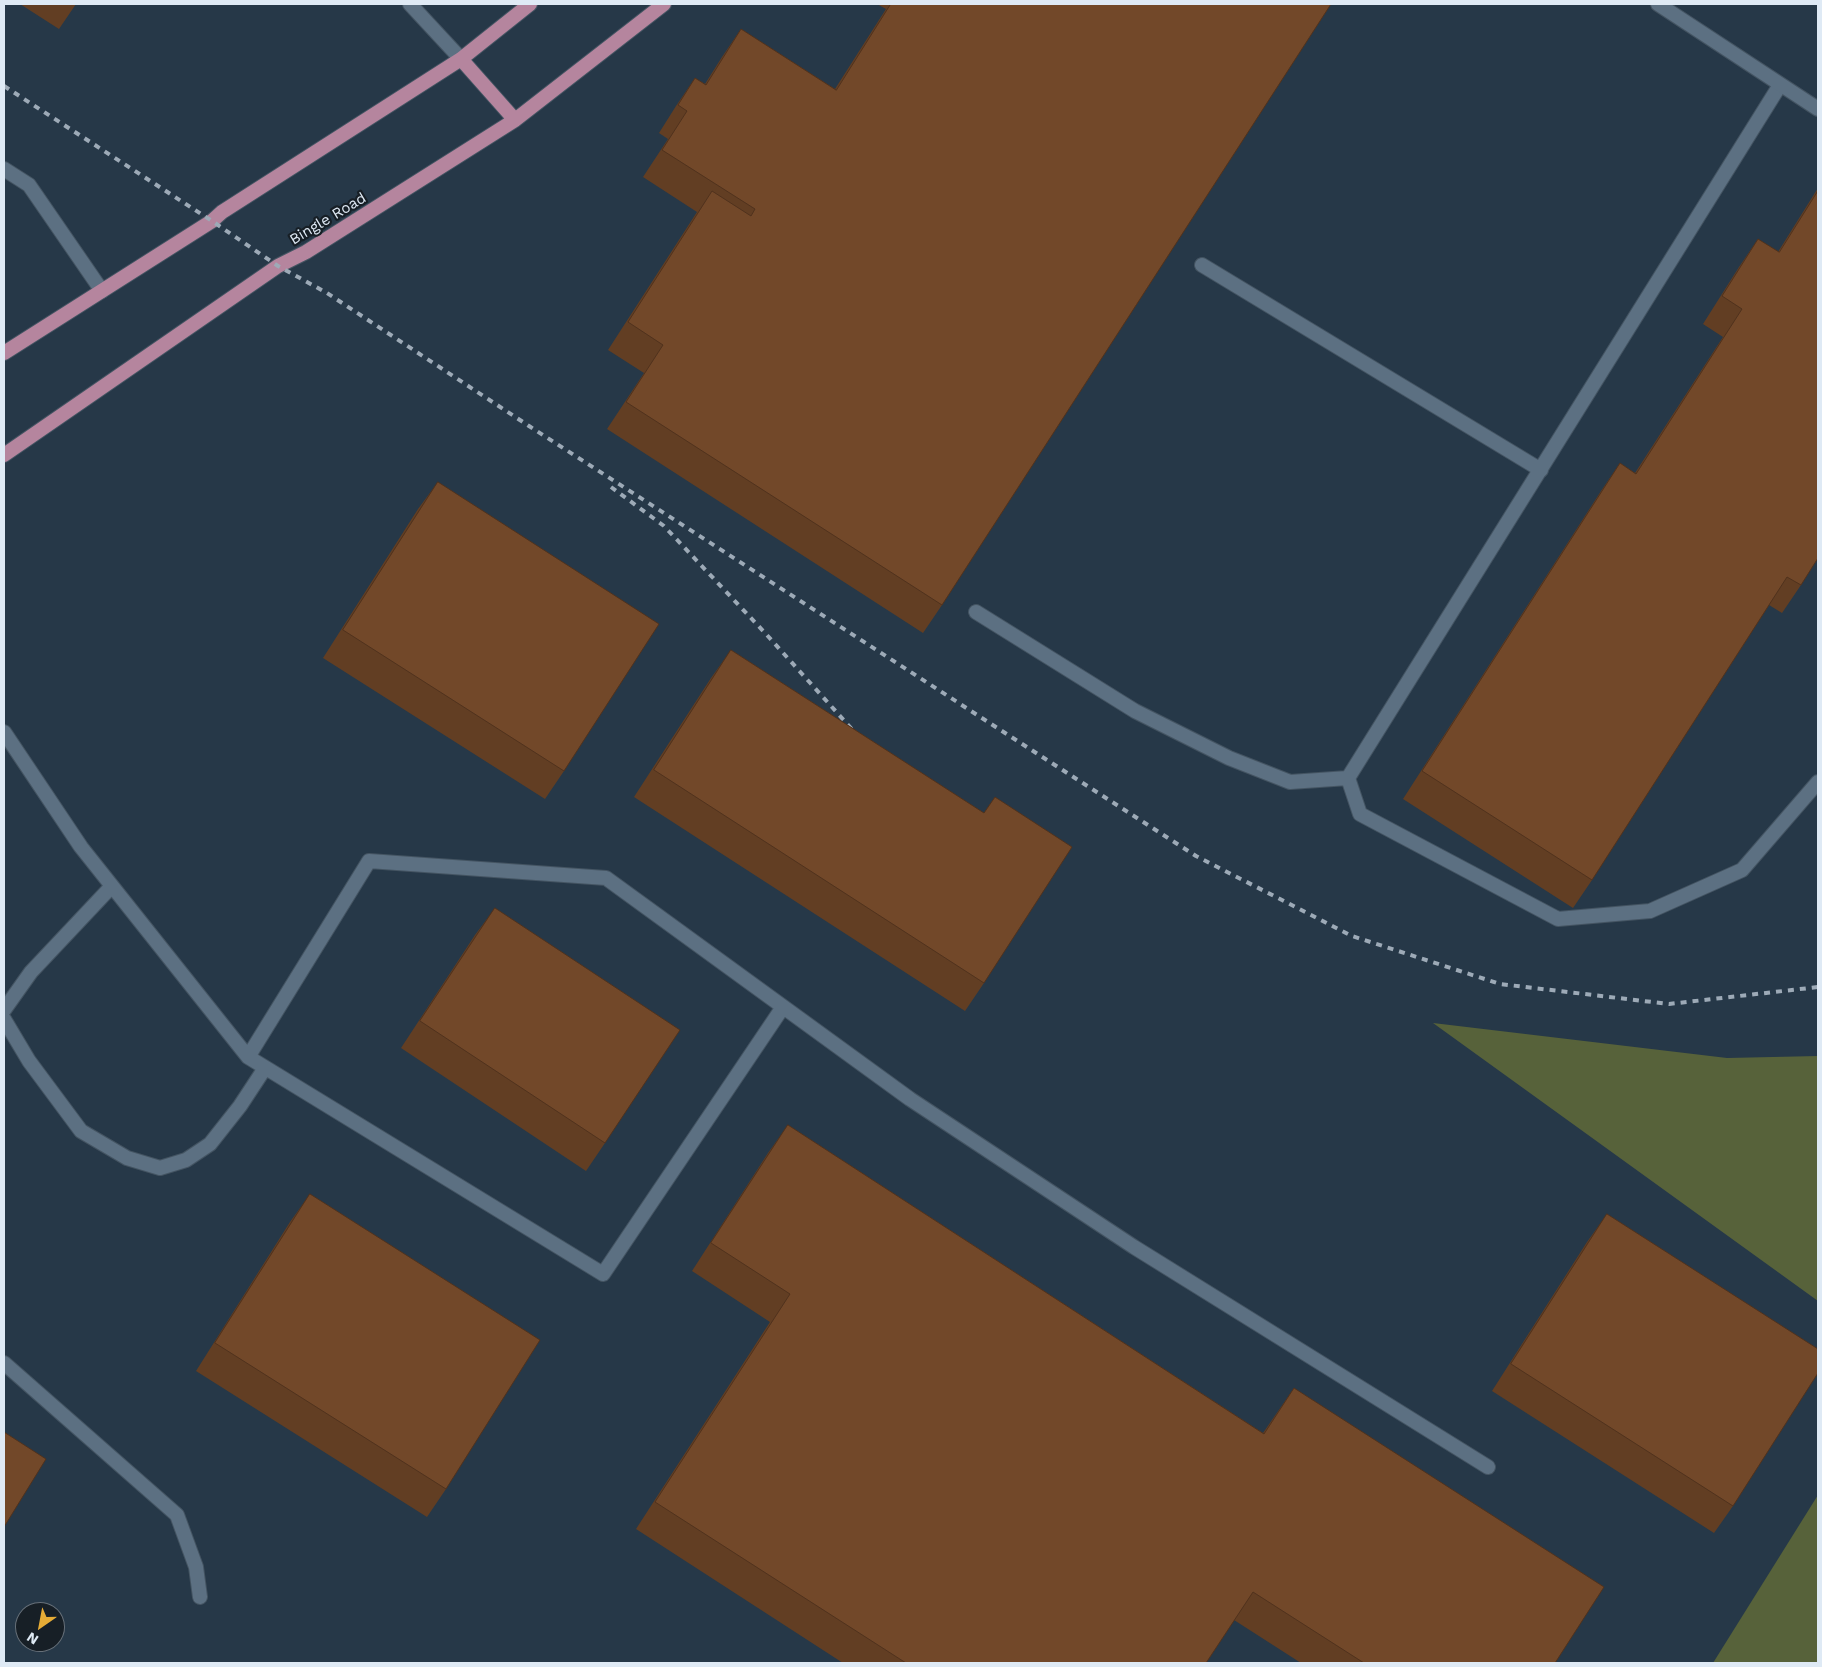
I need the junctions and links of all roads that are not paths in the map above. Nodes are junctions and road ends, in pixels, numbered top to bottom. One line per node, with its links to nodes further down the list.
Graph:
1 (410, 4): 5 (street)
2 (530, 4): 5 (main road)
3 (664, 4): 8 (main road, Bingle Road)
4 (1658, 4): 6 (street)
5 (461, 59): 8 (main road); 11 (main road)
6 (1780, 84): 7 (street); 14 (street)
7 (1818, 109)
8 (514, 120): 13 (main road, Bingle Road)
9 (4, 168): 11 (street)
10 (1202, 265): 14 (street)
11 (102, 291): 12 (main road)
12 (4, 354)
13 (4, 455)
14 (1541, 470): 17 (street)
15 (976, 612): 17 (street)
16 (4, 732): 19 (street)
17 (1348, 778): 18 (street)
18 (1818, 782)
19 (112, 886): 21 (street); 23 (street)
20 (783, 1007): 23 (street); 24 (street); 26 (street)
21 (4, 1010)
22 (4, 1019): 24 (street)
23 (248, 1057): 24 (street)
24 (265, 1068)
25 (4, 1363): 27 (street)
26 (1488, 1467)
27 (200, 1597)

